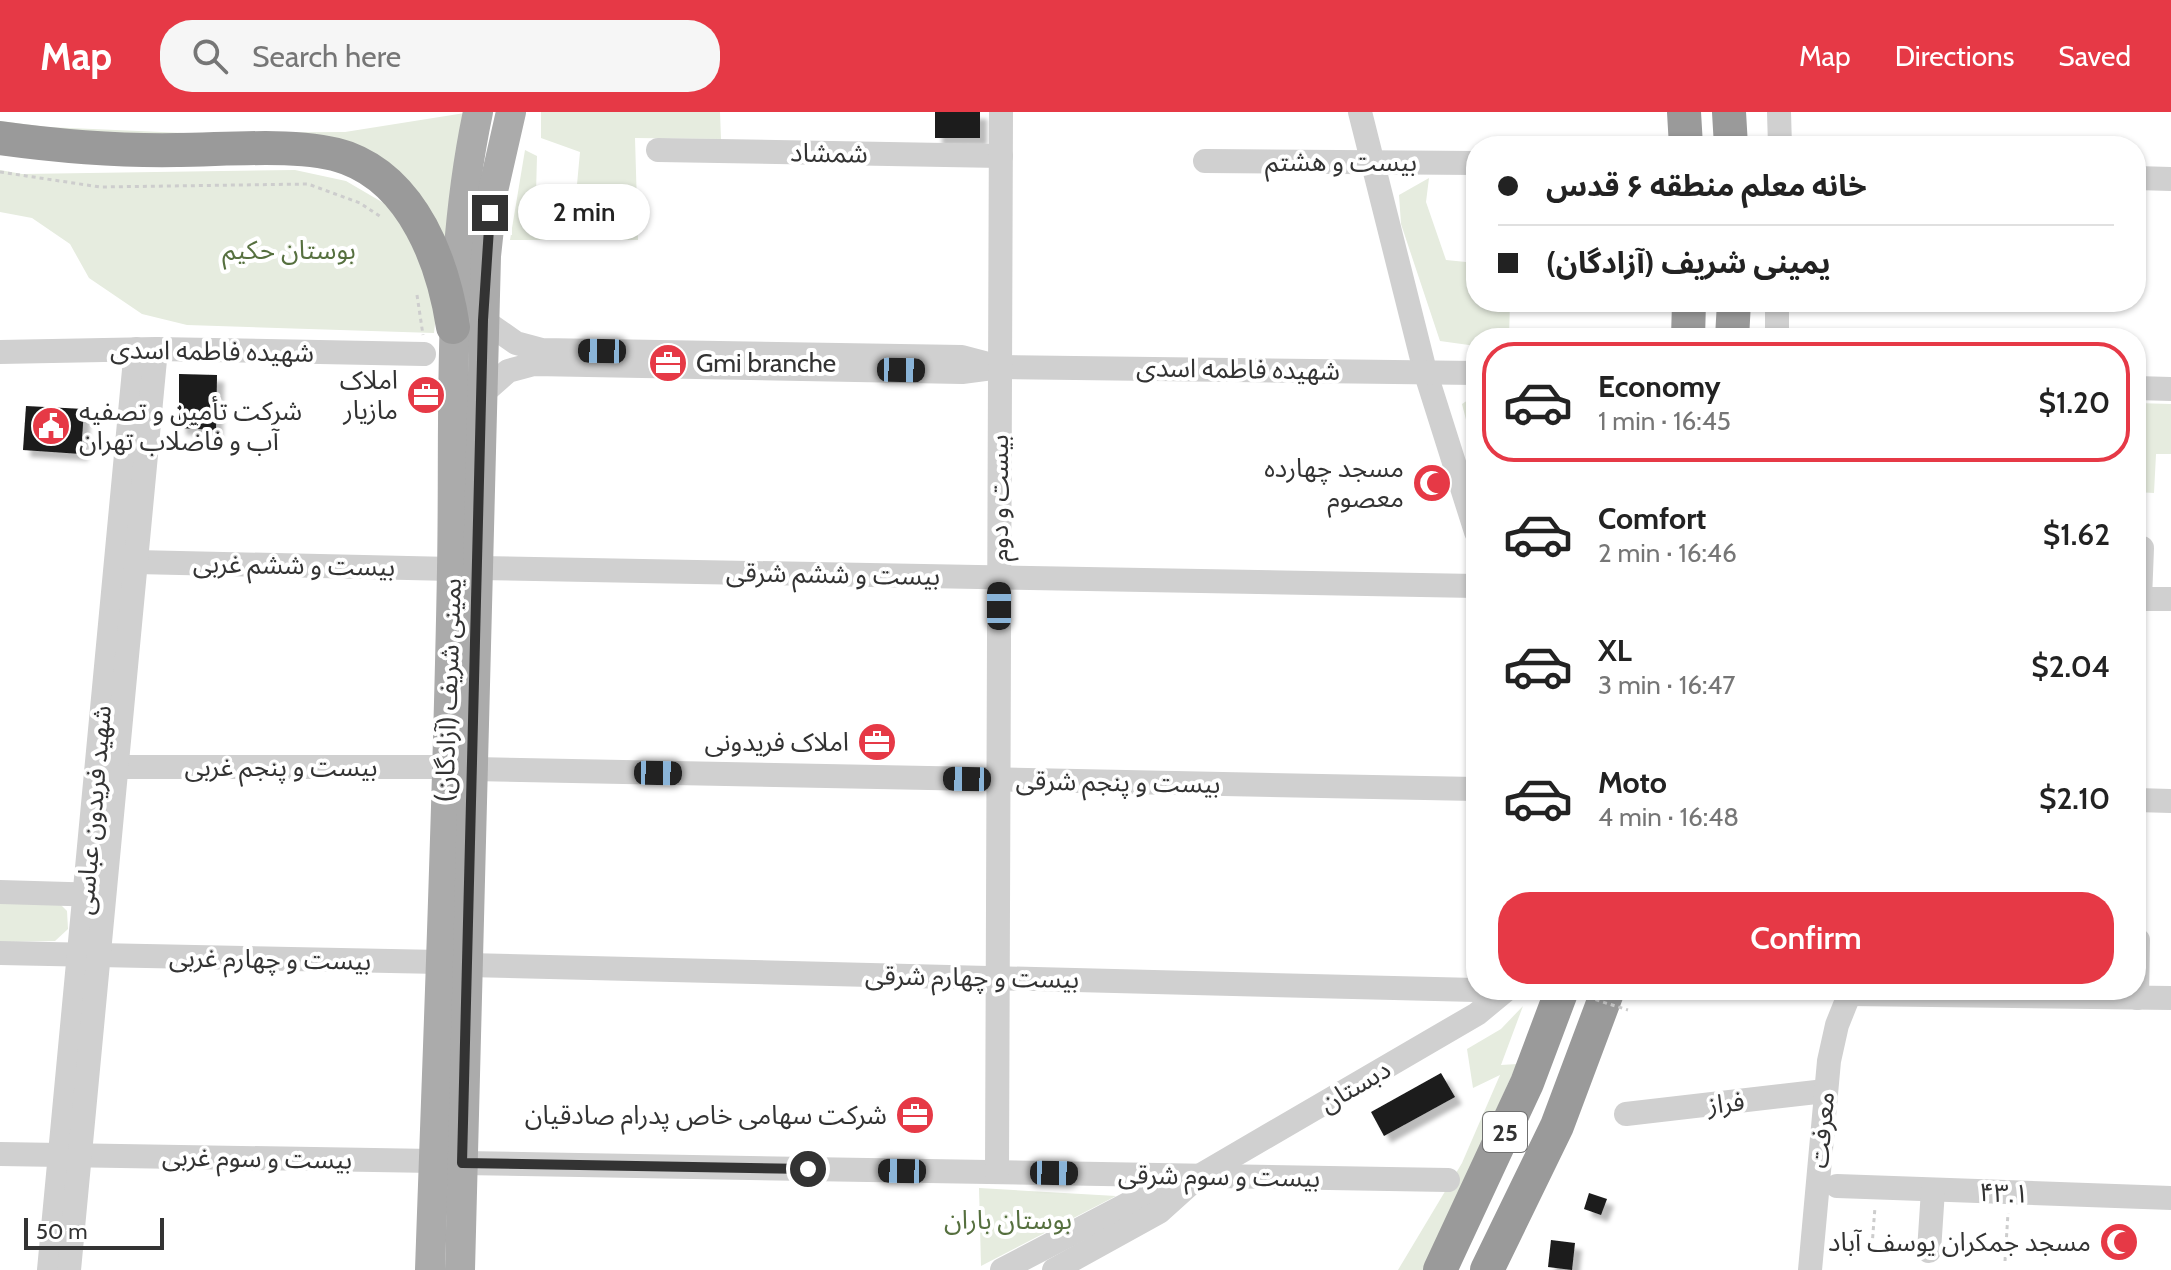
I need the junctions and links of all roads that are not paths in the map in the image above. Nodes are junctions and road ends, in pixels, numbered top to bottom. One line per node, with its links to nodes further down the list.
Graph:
1 (478, 112): 17 (main road, یمینی شریف (آزادگان))
2 (511, 112): 17 (main road, یمینی شریف (آزادگان))
3 (1001, 112): 11 (street, بیست و دوم)
4 (1360, 112): 13 (street)
5 (1729, 112): 7 (highway)
6 (1779, 112): 8 (street)
7 (1730, 136)
8 (1780, 136)
9 (0, 138): 17 (highway)
10 (658, 150): 11 (street, شمشاد)
11 (1001, 156): 22 (street, بیست و دوم)
12 (1205, 161): 13 (street, بیست و هشتم)
13 (1373, 162): 14 (street, بیست و هشتم); 23 (street)
14 (1466, 163)
15 (2146, 178): 16 (street)
16 (2171, 179)
17 (468, 324): 21 (street, شهیده فاطمه اسدی); 27 (main road, یمینی شریف (آزادگان)); 30 (main road, یمینی شریف (آزادگان))
18 (146, 349): 19 (street, شهیده فاطمه اسدی); 20 (street, شهیده فاطمه اسدی); 29 (street, شهید فریدون عباسی); 35 (street, شهید فریدون عباسی)
19 (0, 352)
20 (424, 354)
21 (534, 356): 22 (street, شهیده فاطمه اسدی); 27 (street, شهیده فاطمه اسدی)
22 (1000, 367): 23 (street, شهیده فاطمه اسدی); 31 (street, بیست و دوم)
23 (1425, 371): 24 (street, شهیده فاطمه اسدی); 28 (street)
24 (1466, 373)
25 (2146, 388): 26 (street)
26 (2171, 389)
27 (482, 394): 30 (main road, یمینی شریف (آزادگان))
28 (1466, 500)
29 (136, 562): 30 (street, بیست و ششم غربی); 35 (street, شهید فریدون عباسی)
30 (465, 568): 31 (street, بیست و ششم شرقی); 37 (main road, یمینی شریف (آزادگان))
31 (999, 577): 32 (street, بیست و ششم شرقی); 38 (street, بیست و دوم)
32 (1466, 586)
33 (2146, 599): 34 (street)
34 (2171, 599)
35 (121, 614): 36 (street, شهید فریدون عباسی)
36 (107, 767): 37 (street, بیست و پنجم غربی); 43 (street, شهید فریدون عباسی)
37 (460, 768): 38 (street, بیست و پنجم شرقی); 46 (main road, یمینی شریف (آزادگان))
38 (998, 779): 39 (street, بیست و پنجم شرقی); 47 (street, بیست و دوم)
39 (1466, 789)
40 (2146, 800): 41 (street)
41 (2171, 801)
42 (0, 892): 43 (street)
43 (94, 895): 45 (street, شهید فریدون عباسی)
44 (0, 953): 45 (street, بیست و چهارم غربی)
45 (89, 955): 46 (street, بیست و چهارم غربی); 58 (street, شهید فریدون عباسی)
46 (454, 963): 47 (street, بیست و چهارم شرقی); 59 (main road, یمینی شریف (آزادگان))
47 (997, 978): 48 (street, بیست و چهارم شرقی); 60 (street, بیست و دوم)
48 (1466, 990)
49 (2146, 998): 50 (street)
50 (2171, 998)
51 (1494, 1000): 61 (street, دبستان)
52 (1560, 1000): 73 (highway, 25)
53 (1618, 1000): 74 (highway, 25)
54 (1847, 1000): 55 (street, معرفت)
55 (1825, 1091): 56 (street, فراز); 75 (street, معرفت)
56 (1626, 1114)
57 (0, 1154): 58 (street, بیست و سوم غربی)
58 (70, 1155): 59 (street, بیست و سوم غربی); 67 (street, شهید فریدون عباسی); 68 (street, شهید فریدون عباسی)
59 (448, 1162): 60 (street, بیست و سوم شرقی); 69 (main road, یمینی شریف (آزادگان)); 70 (main road, یمینی شریف (آزادگان))
60 (997, 1172): 61 (street, بیست و سوم شرقی)
61 (1199, 1176): 62 (street, بیست و سوم شرقی); 71 (street, دبستان); 72 (street, دبستان)
62 (1448, 1180)
63 (1837, 1186): 64 (street, ۴۳.۱)
64 (1933, 1190): 65 (street, ۴۳.۱); 66 (street)
65 (2171, 1198)
66 (1929, 1251)
67 (49, 1270)
68 (69, 1270)
69 (430, 1270)
70 (460, 1270)
71 (1002, 1270)
72 (1054, 1270)
73 (1440, 1270)
74 (1487, 1270)
75 (1810, 1270)

